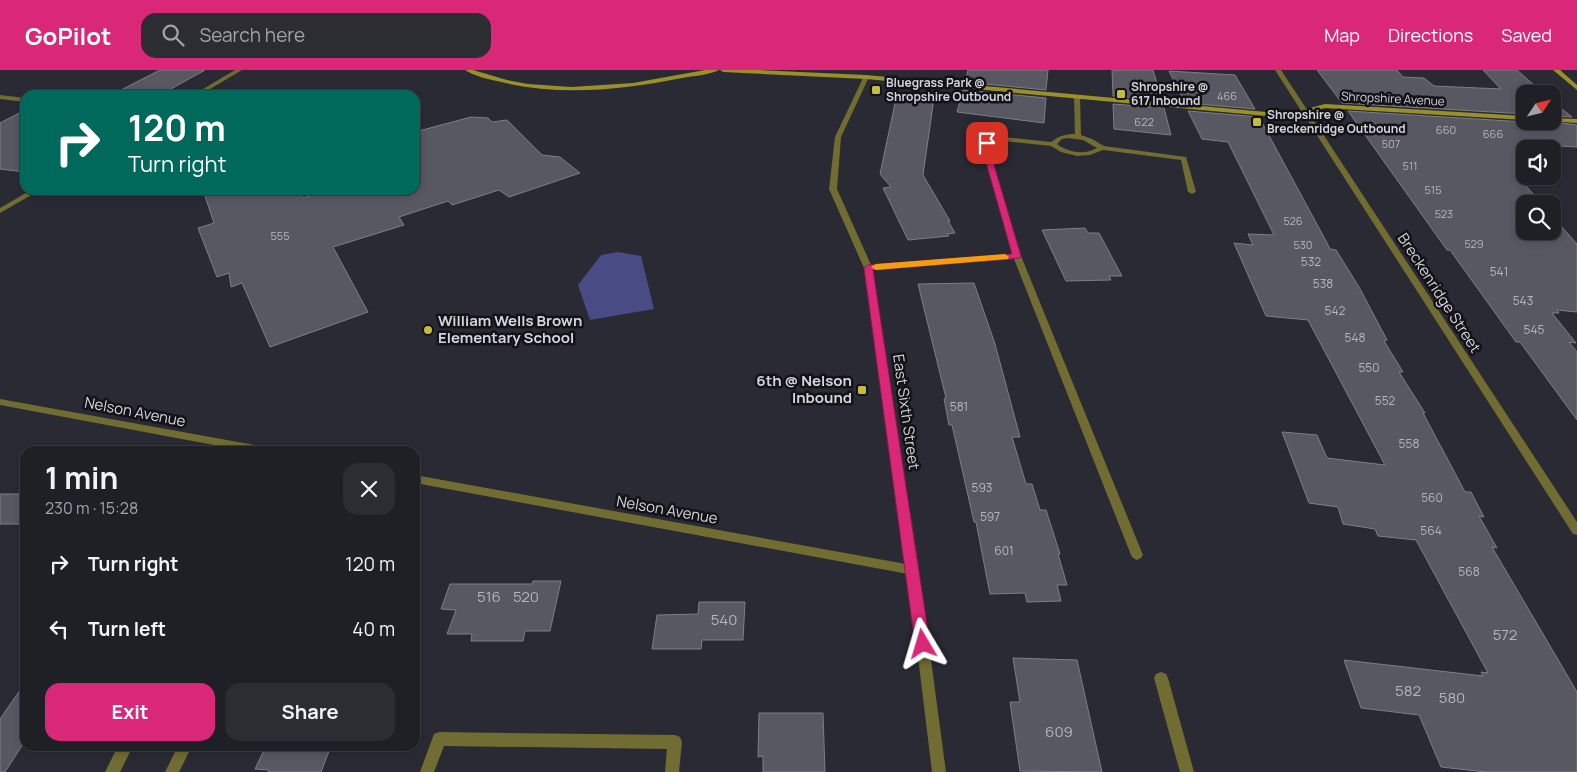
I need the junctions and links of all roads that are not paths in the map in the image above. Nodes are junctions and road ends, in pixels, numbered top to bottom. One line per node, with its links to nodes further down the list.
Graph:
1 (240, 70): 11 (street)
2 (468, 70): 9 (street)
3 (680, 70): 9 (street)
4 (716, 70): 9 (street)
5 (723, 70): 8 (street, Shropshire Avenue)
6 (1278, 70): 15 (street, Breckenridge Street)
7 (1556, 70): 10 (street)
8 (868, 74): 13 (street, Shropshire Avenue); 26 (street, East Sixth Street)
9 (670, 77)
10 (1577, 88)
11 (205, 90)
12 (0, 97): 14 (street)
13 (1077, 97): 15 (street, Shropshire Avenue); 19 (street)
14 (20, 99)
15 (1305, 112): 16 (street, Shropshire Avenue); 30 (street, Breckenridge Street)
16 (1516, 117)
17 (1561, 120): 18 (street)
18 (1577, 121)
19 (1078, 136): 20 (street); 21 (street)
20 (1053, 144): 21 (street); 25 (street)
21 (1102, 148): 22 (street)
22 (1192, 192)
23 (27, 195): 24 (street)
24 (0, 211)
25 (1017, 256): 26 (street); 31 (street)
26 (868, 268): 32 (street, East Sixth Street)
27 (0, 402): 28 (street, Nelson Avenue)
28 (238, 446)
29 (420, 480): 32 (street, Nelson Avenue)
30 (1577, 530)
31 (1136, 555)
32 (913, 570): 40 (street, East Sixth Street)
33 (1161, 678): 41 (street)
34 (123, 751): 36 (street)
35 (182, 751): 37 (street)
36 (112, 772)
37 (172, 772)
38 (427, 772): 39 (street)
39 (672, 772)
40 (939, 772)
41 (1187, 772)

